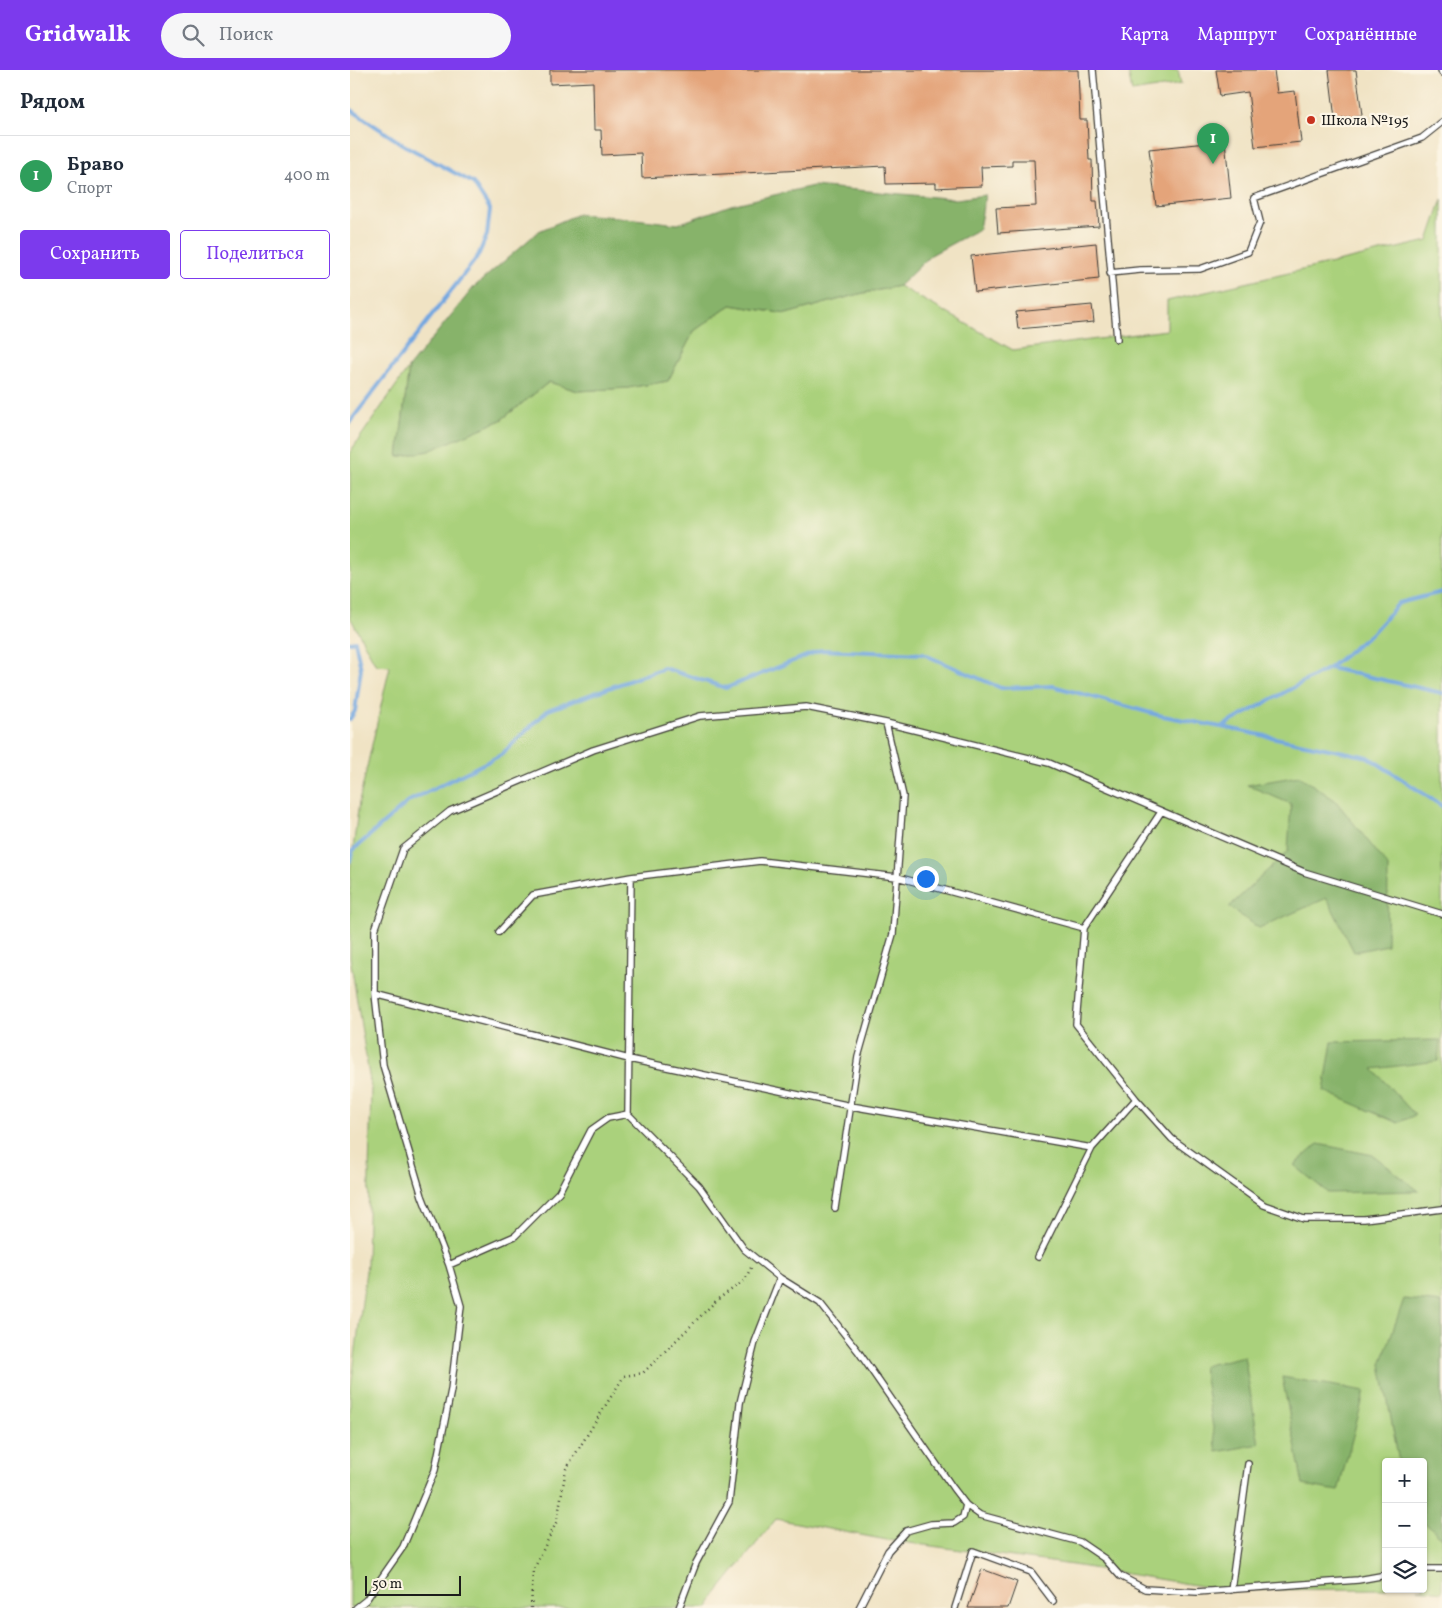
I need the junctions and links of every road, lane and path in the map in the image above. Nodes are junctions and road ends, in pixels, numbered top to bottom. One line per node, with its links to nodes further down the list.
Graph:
1 (1093, 70): 3 (lane)
2 (1442, 122): 3 (lane)
3 (1110, 273): 4 (lane)
4 (1117, 339)
5 (886, 723): 6 (lane); 8 (lane); 12 (lane)
6 (1161, 812): 9 (lane); 10 (lane)
7 (631, 877): 8 (lane); 11 (lane); 13 (lane)
8 (897, 877): 10 (lane); 15 (lane)
9 (1442, 914)
10 (1084, 928): 14 (lane)
11 (499, 932)
12 (375, 994): 13 (lane); 22 (lane)
13 (629, 1059): 15 (lane); 16 (lane)
14 (1136, 1099): 17 (lane); 19 (lane)
15 (851, 1106): 17 (lane); 18 (lane)
16 (628, 1114): 21 (lane); 22 (lane)
17 (1092, 1148): 20 (lane)
18 (835, 1208)
19 (1442, 1209)
20 (1038, 1257)
21 (756, 1259): 23 (lane); 32 (path)
22 (449, 1265): 31 (lane)
23 (780, 1278): 25 (lane); 33 (lane)
24 (1248, 1464): 29 (lane)
25 (966, 1504): 29 (lane); 34 (lane)
26 (1427, 1569): 27 (lane)
27 (1442, 1569)
28 (1382, 1576): 29 (lane)
29 (1230, 1590)
30 (1052, 1601): 35 (lane)
31 (356, 1608)
32 (531, 1608)
33 (679, 1608)
34 (860, 1608)
35 (955, 1608)

